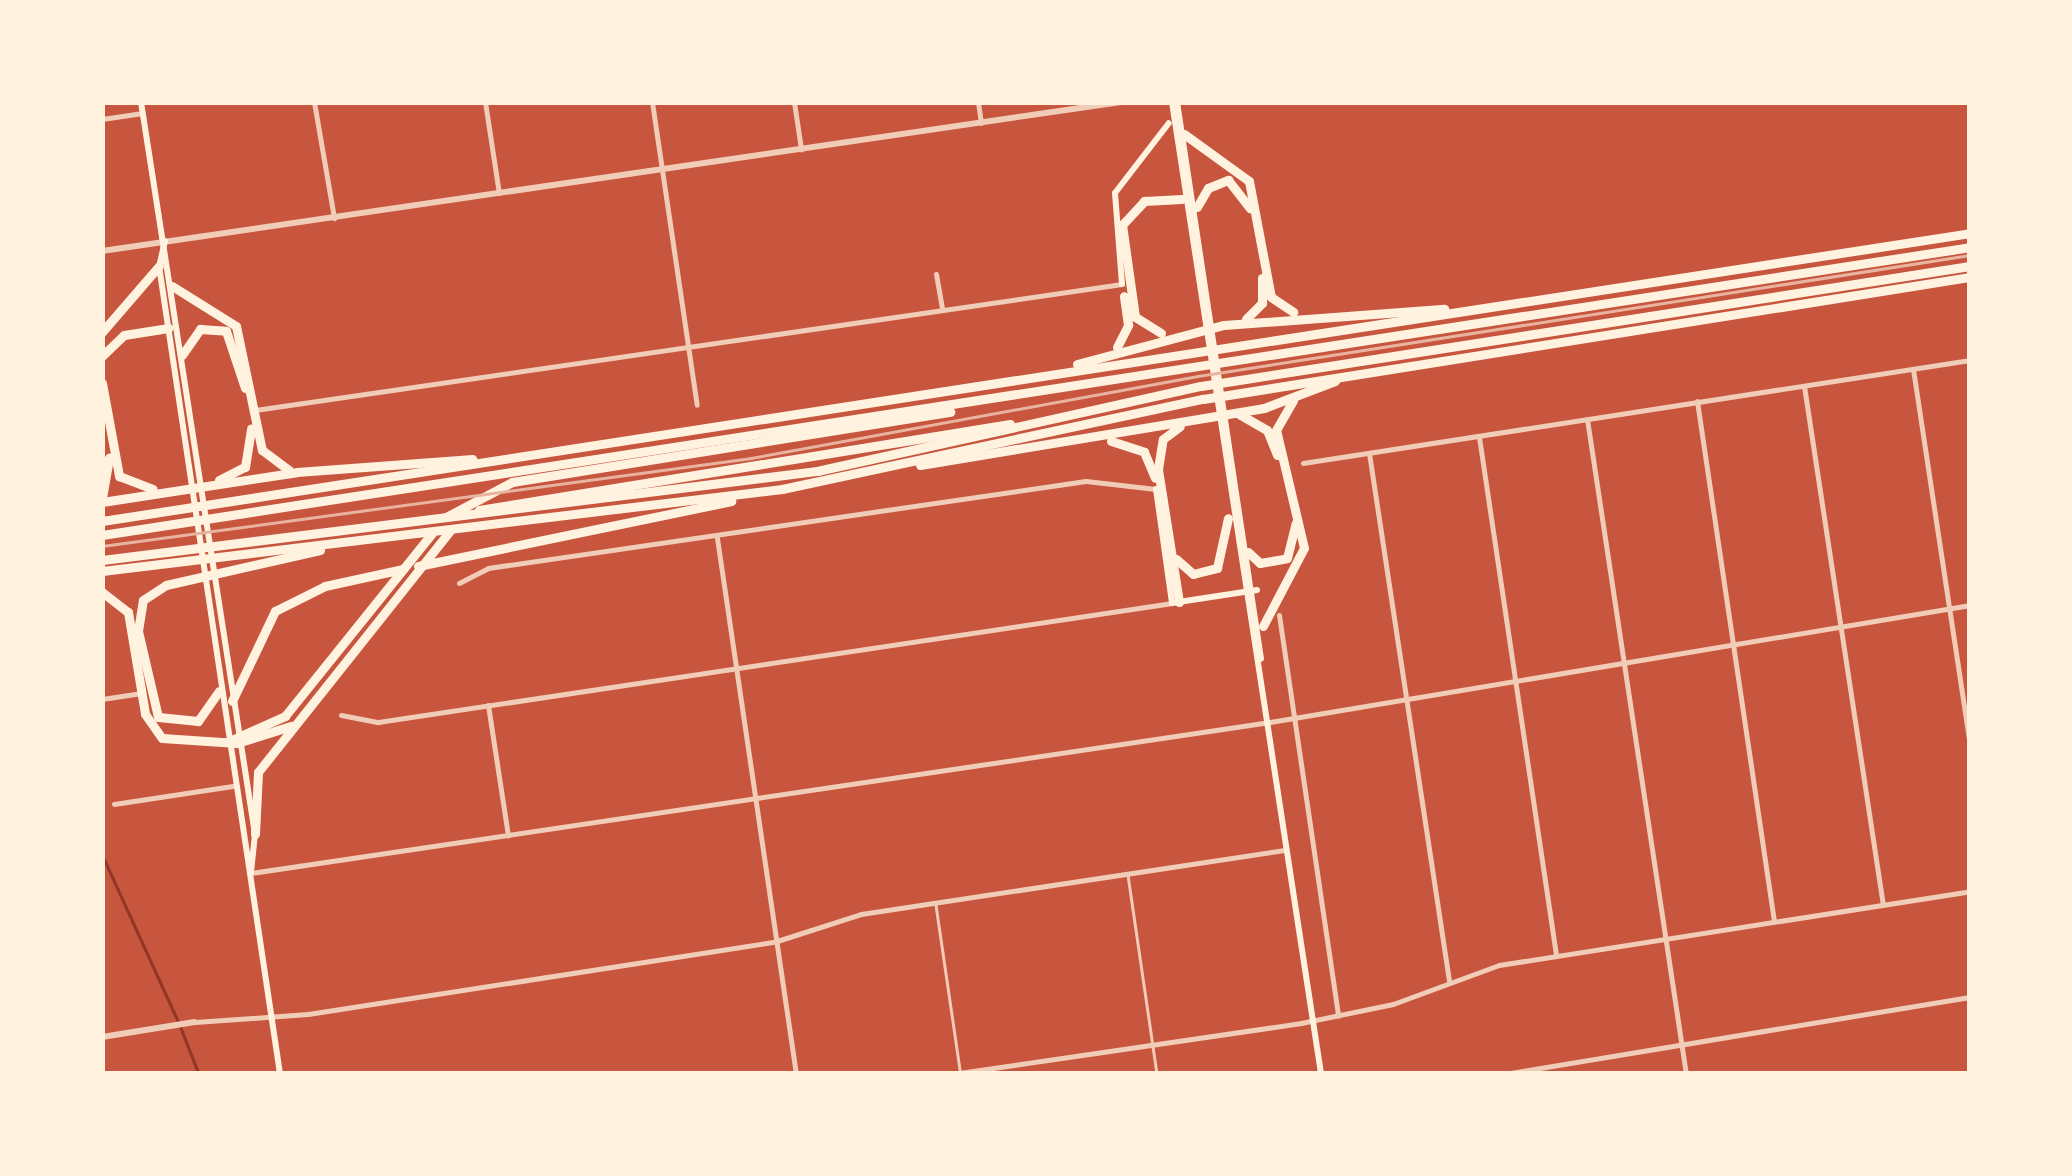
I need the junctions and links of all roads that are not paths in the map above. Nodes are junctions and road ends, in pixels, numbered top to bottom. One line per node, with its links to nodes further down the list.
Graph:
1 (141, 102): 9 (main road)
2 (314, 102): 19 (street)
3 (485, 102): 16 (street)
4 (652, 102): 15 (street)
5 (794, 102): 14 (street)
6 (978, 102): 12 (street)
7 (1122, 102): 12 (street)
8 (1174, 102): 11 (main road); 13 (main road)
9 (143, 113): 10 (street); 21 (main road)
10 (102, 118)
11 (1169, 122): 17 (main road); 28 (main road)
12 (981, 123): 14 (street)
13 (1184, 134): 18 (main road); 32 (highway)
14 (802, 150): 15 (street)
15 (662, 169): 16 (street); 37 (street)
16 (499, 193): 19 (street)
17 (1182, 199): 35 (highway); 69 (main road)
18 (1197, 207): 33 (highway); 75 (main road)
19 (334, 218): 21 (street)
20 (1970, 232): 31 (highway)
21 (165, 241): 23 (street); 24 (main road); 29 (main road)
22 (1970, 246): 46 (highway)
23 (102, 251)
24 (159, 266): 34 (main road); 36 (highway)
25 (1970, 266): 52 (highway)
26 (936, 274): 30 (street)
27 (1970, 277): 44 (highway)
28 (1122, 284): 30 (street); 38 (highway)
29 (172, 286): 39 (main road); 51 (highway)
30 (942, 310): 37 (street)
31 (1462, 310): 32 (highway); 42 (highway)
32 (1308, 313): 33 (highway)
33 (1224, 325): 35 (highway)
34 (168, 328): 40 (highway); 95 (main road)
35 (1188, 331): 38 (highway)
36 (102, 332)
37 (690, 346): 50 (street); 51 (street)
38 (1117, 346): 42 (highway)
39 (182, 355): 64 (highway); 99 (main road)
40 (102, 356)
41 (1970, 360): 43 (street)
42 (1069, 367): 60 (highway)
43 (1914, 369): 47 (street); 86 (street)
44 (1341, 378): 48 (highway); 62 (highway)
45 (102, 383): 65 (highway)
46 (1090, 385): 71 (highway); 105 (highway)
47 (1804, 386): 49 (street); 88 (street)
48 (1299, 398): 53 (highway); 89 (highway)
49 (1696, 402): 55 (street); 90 (street)
50 (697, 405)
51 (254, 410): 63 (highway)
52 (1064, 413): 74 (highway); 103 (highway)
53 (1237, 413): 56 (highway); 75 (highway)
54 (102, 416): 68 (highway)
55 (1587, 419): 57 (street); 91 (street)
56 (1190, 420): 58 (highway); 77 (highway)
57 (1478, 437): 59 (street); 94 (street)
58 (1093, 440): 62 (highway); 67 (highway)
59 (1369, 453): 61 (street); 97 (street)
60 (485, 460): 63 (highway); 70 (highway)
61 (1303, 464)
62 (884, 470): 66 (highway)
63 (297, 472): 64 (highway)
64 (211, 482): 65 (highway)
65 (180, 487): 68 (highway)
66 (782, 489): 73 (highway); 99 (highway)
67 (1156, 489): 72 (street); 84 (main road)
68 (102, 500)
69 (1228, 518): 77 (highway); 83 (main road)
70 (102, 522)
71 (102, 535)
72 (717, 538): 80 (street); 93 (street)
73 (335, 545): 74 (highway); 95 (highway)
74 (222, 550): 76 (highway)
75 (1248, 552): 81 (main road)
76 (189, 554): 78 (highway); 79 (highway)
77 (1173, 555): 84 (highway)
78 (102, 560)
79 (102, 571)
80 (459, 584)
81 (1257, 590): 83 (main road); 89 (main road)
82 (102, 592): 96 (highway)
83 (1241, 593): 84 (main road); 92 (main road)
84 (1176, 603): 93 (street)
85 (1970, 605): 86 (street)
86 (1949, 608): 88 (street); 106 (street)
87 (1279, 615): 102 (street)
88 (1839, 625): 90 (street); 117 (street)
89 (1262, 626): 92 (main road)
90 (1732, 642): 91 (street); 118 (street)
91 (1624, 659): 94 (street); 119 (street)
92 (1261, 665): 104 (main road)
93 (736, 668): 100 (street); 108 (street)
94 (1515, 676): 97 (street); 121 (street)
95 (219, 691): 105 (main road)
96 (142, 694): 98 (street); 105 (highway)
97 (1407, 696): 102 (street); 122 (street)
98 (102, 699)
99 (232, 702): 105 (main road)
100 (488, 704): 101 (street); 111 (street)
101 (341, 715)
102 (1292, 717): 104 (street); 125 (street)
103 (298, 721): 105 (highway); 110 (highway)
104 (1270, 722): 108 (street); 112 (main road)
105 (233, 740): 107 (main road); 110 (main road)
106 (1970, 744)
107 (233, 786): 109 (street); 113 (main road)
108 (756, 798): 111 (street); 120 (street)
109 (114, 804)
110 (255, 834): 113 (main road)
111 (508, 835): 113 (street)
112 (1289, 849): 114 (street); 126 (main road)
113 (251, 872): 124 (main road)
114 (1128, 873): 116 (street); 130 (lane)
115 (1970, 892): 117 (street)
116 (936, 903): 120 (street); 131 (lane)
117 (1882, 905): 118 (street)
118 (1774, 921): 119 (street)
119 (1666, 938): 121 (street); 129 (street)
120 (777, 941): 124 (street); 133 (street)
121 (1556, 955): 122 (street)
122 (1449, 981): 125 (street)
123 (1970, 997): 129 (street)
124 (272, 1015): 127 (street); 132 (main road)
125 (1338, 1016): 126 (street)
126 (1314, 1020): 130 (street); 136 (main road)
127 (194, 1022): 128 (street)
128 (102, 1036)
129 (1682, 1043): 137 (street); 138 (street)
130 (1154, 1044): 131 (street); 135 (lane)
131 (960, 1072): 134 (street)
132 (280, 1074)
133 (796, 1074)
134 (952, 1074)
135 (1158, 1074)
136 (1321, 1074)
137 (1504, 1074)
138 (1686, 1074)

